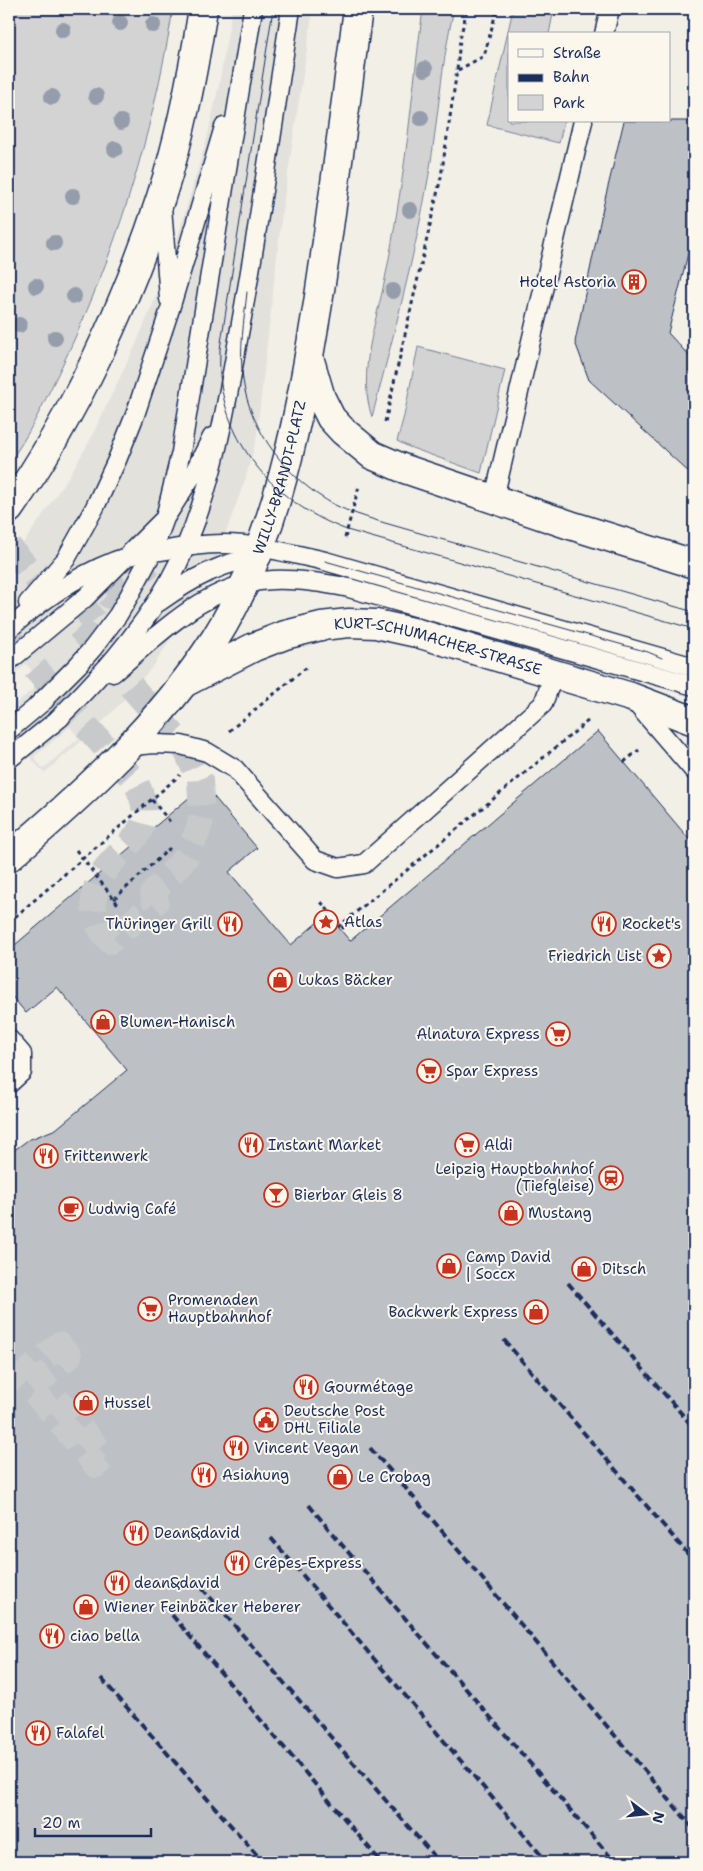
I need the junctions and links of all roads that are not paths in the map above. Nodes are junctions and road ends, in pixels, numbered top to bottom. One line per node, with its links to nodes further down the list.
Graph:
1 (203, 9): 8 (main road)
2 (253, 9): 9 (lane); 14 (lane)
3 (291, 9): 10 (lane)
4 (358, 9): 11 (main road, WILLY-BRANDT-PLATZ)
5 (610, 9): 6 (lane)
6 (604, 32)
7 (583, 122): 12 (lane)
8 (161, 197): 9 (lane); 13 (main road)
9 (170, 309): 22 (lane)
10 (242, 321): 14 (lane); 15 (lane)
11 (309, 357): 12 (main road); 16 (main road, WILLY-BRANDT-PLATZ)
12 (494, 498): 19 (main road)
13 (9, 509)
14 (165, 518): 17 (lane); 18 (lane)
15 (185, 546): 16 (lane); 17 (lane); 21 (lane)
16 (259, 552): 20 (main road, WILLY-BRANDT-PLATZ); 21 (lane); 25 (lane)
17 (152, 553): 18 (lane); 30 (lane)
18 (128, 556): 23 (lane); 24 (lane)
19 (694, 564)
20 (245, 584): 27 (main road, WILLY-BRANDT-PLATZ); 28 (lane); 32 (lane)
21 (155, 605): 30 (lane); 32 (lane)
22 (9, 623)
23 (9, 628)
24 (9, 661)
25 (694, 667)
26 (554, 674): 27 (main road, KURT-SCHUMACHER-STRASSE); 29 (main road, KURT-SCHUMACHER-STRASSE); 34 (lane)
27 (184, 683): 34 (main road, WILLY-BRANDT-PLATZ)
28 (694, 686)
29 (631, 697): 31 (main road, KURT-SCHUMACHER-STRASSE); 36 (lane)
30 (36, 707): 33 (lane)
31 (694, 721)
32 (53, 724): 35 (lane)
33 (9, 730)
34 (131, 746): 37 (main road, WILLY-BRANDT-PLATZ)
35 (9, 758)
36 (694, 771)
37 (9, 857)
38 (9, 1038): 39 (lane)
39 (9, 1084)

